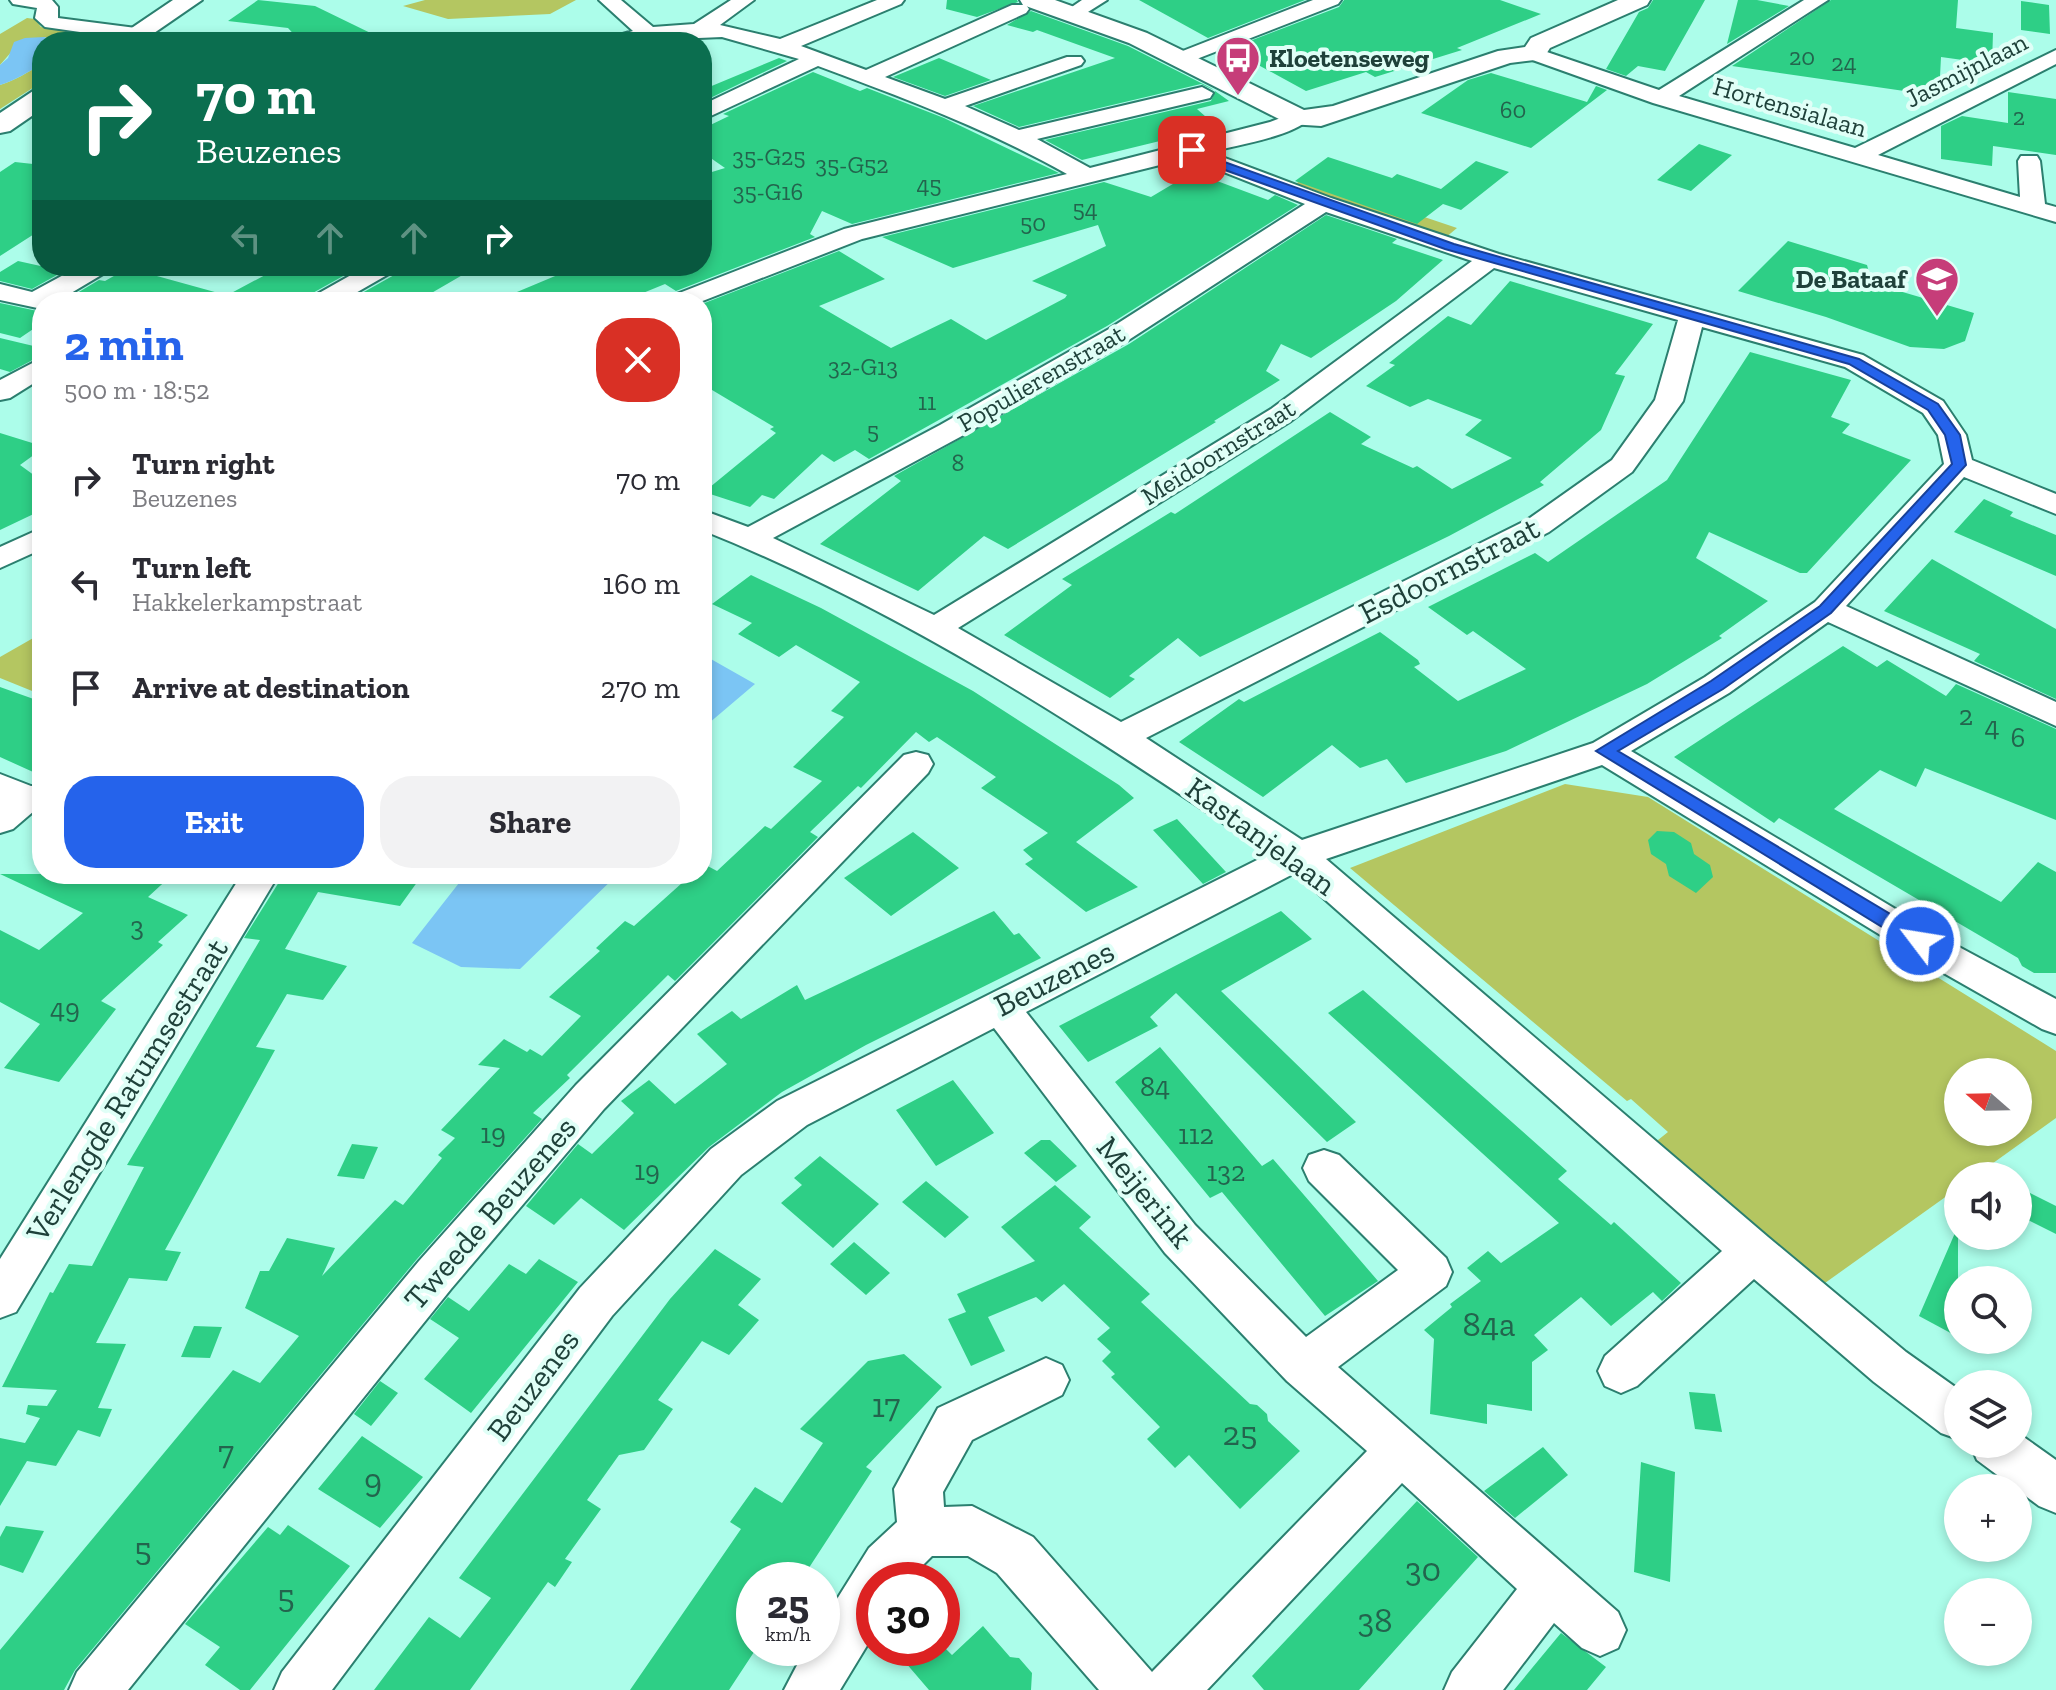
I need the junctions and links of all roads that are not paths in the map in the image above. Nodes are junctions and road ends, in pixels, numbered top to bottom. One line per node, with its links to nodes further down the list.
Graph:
1 (20, 0): 13 (street)
2 (190, 0): 14 (street)
3 (609, 0): 15 (street)
4 (744, 0): 12 (street)
5 (894, 0): 17 (street)
6 (1097, 0): 11 (street)
7 (1331, 0): 20 (street)
8 (1638, 0): 18 (street)
9 (1818, 0): 25 (street)
10 (1025, 5): 11 (street); 23 (street)
11 (1073, 13): 20 (street)
12 (699, 30): 16 (street); 17 (street)
13 (99, 32)
14 (139, 32)
15 (647, 32)
16 (665, 32)
17 (782, 46): 21 (street)
18 (1534, 54): 25 (street, Hortensialaan); 29 (street)
19 (2056, 56): 33 (street, Jasmijnlaan)
20 (1182, 58): 29 (street)
21 (817, 59): 23 (street); 28 (street)
22 (1074, 61): 27 (street)
23 (867, 77): 27 (street)
24 (1202, 93): 31 (street)
25 (1661, 98): 33 (street, Hortensialaan)
26 (32, 104): 30 (street)
27 (945, 106): 31 (street)
28 (712, 108)
29 (1299, 118): 32 (street)
30 (0, 125)
31 (1017, 137): 35 (street)
32 (1192, 150): 35 (street); 37 (street)
33 (1858, 156): 38 (street, Hortensialaan)
34 (2029, 161): 38 (street)
35 (1087, 176): 47 (street)
36 (1311, 177): 40 (street)
37 (1323, 203): 41 (street); 55 (street, Populierenstraat)
38 (2033, 208): 39 (street, Hortensialaan)
39 (2056, 215)
40 (1478, 232)
41 (1490, 259): 49 (street); 59 (street, Meidoornstraat)
42 (82, 276): 45 (street)
43 (367, 276): 46 (street)
44 (0, 292): 48 (street)
45 (54, 292)
46 (339, 292)
47 (702, 292)
48 (32, 299)
49 (1692, 317): 52 (street); 61 (street, Esdoornstraat)
50 (32, 372): 51 (street)
51 (0, 392)
52 (1959, 465): 53 (street); 58 (street, Beuzenes)
53 (2056, 505)
54 (712, 523): 55 (street, Kastanjelaan)
55 (750, 538): 59 (street, Kastanjelaan)
56 (32, 542): 57 (street)
57 (0, 559)
58 (1826, 609): 60 (street); 62 (street, Beuzenes)
59 (935, 628): 61 (street, Kastanjelaan)
60 (2056, 715)
61 (1120, 737): 64 (street, Kastanjelaan)
62 (1605, 751): 64 (street, Beuzenes); 67 (street)
63 (916, 764): 83 (street, Tweede Beuzenes)
64 (1298, 855): 66 (street, Beuzenes); 69 (street, Kastanjelaan)
65 (245, 884): 70 (street, Verlengde Ratumsestraat)
66 (999, 1006): 71 (street, Meijerink); 84 (street, Beuzenes)
67 (2056, 1018)
68 (1324, 1168): 71 (street)
69 (1753, 1251): 72 (street); 74 (street, Kastanjelaan)
70 (0, 1298)
71 (1303, 1366): 75 (street, Meijerink)
72 (1621, 1371)
73 (1046, 1380): 78 (street)
74 (1944, 1407)
75 (1401, 1450): 80 (street, Meijerink); 87 (street)
76 (2013, 1458): 77 (street)
77 (2056, 1489)
78 (922, 1532): 79 (street); 86 (street)
79 (891, 1562)
80 (1552, 1585): 82 (street, Meijerink); 88 (street)
81 (856, 1616): 85 (street)
82 (1600, 1630)
83 (95, 1690)
84 (300, 1690)
85 (810, 1690)
86 (1134, 1690)
87 (1171, 1690)
88 (1470, 1690)

